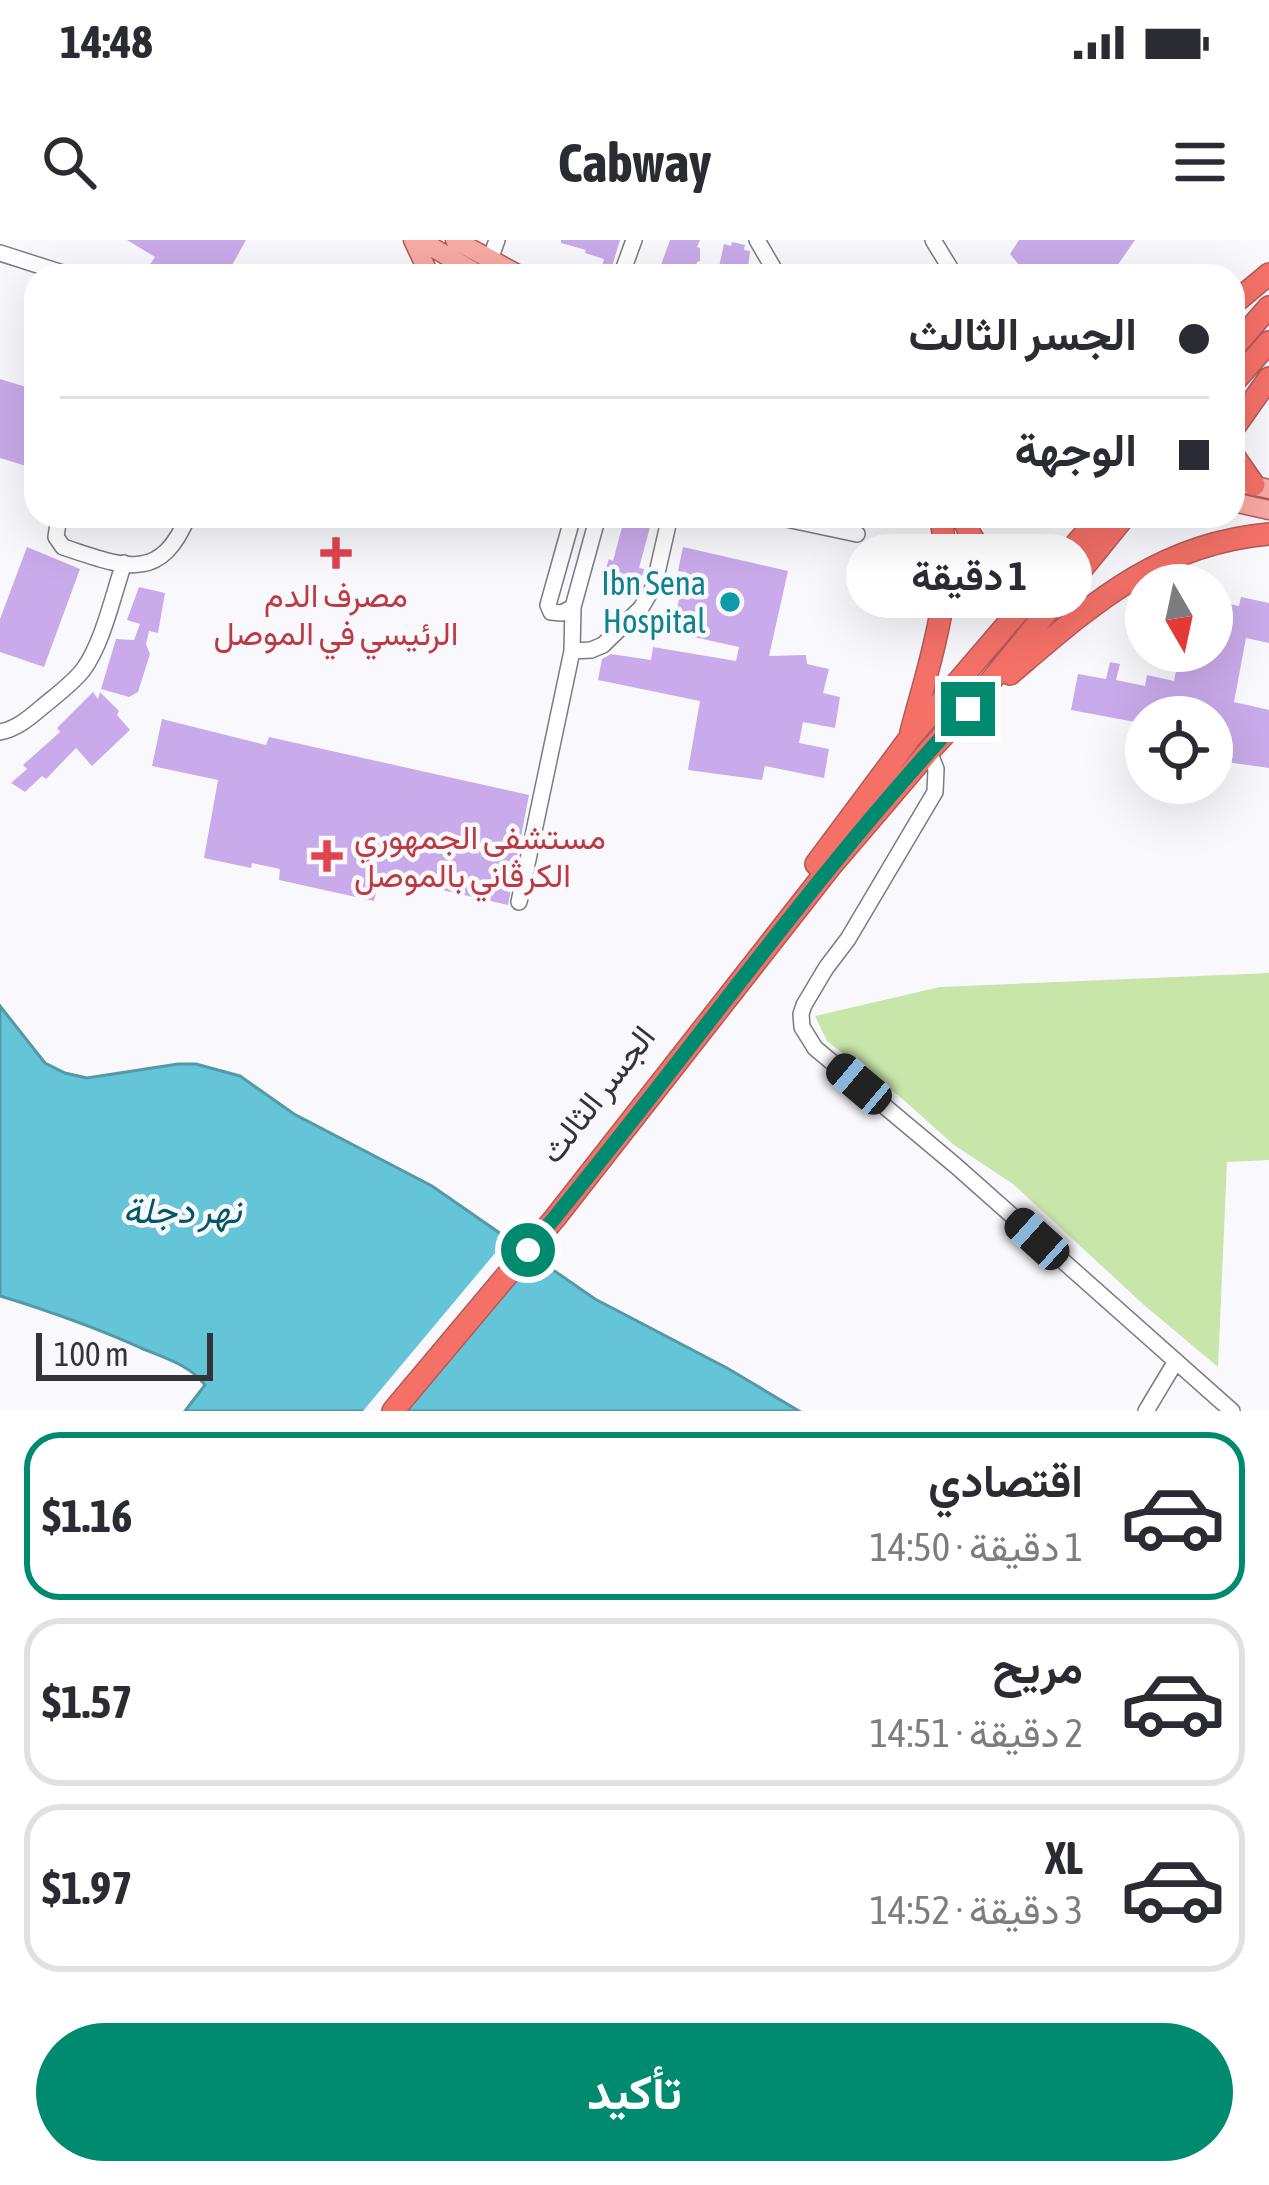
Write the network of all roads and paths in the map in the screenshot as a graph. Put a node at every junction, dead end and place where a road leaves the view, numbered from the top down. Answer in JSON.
{"nodes":[{"id":1,"x":417,"y":240,"type":"edge"},
{"id":2,"x":497,"y":240,"type":"edge"},
{"id":3,"x":451,"y":245,"type":"edge"},
{"id":4,"x":0,"y":253,"type":"edge"},
{"id":5,"x":34,"y":264,"type":"edge"},
{"id":6,"x":477,"y":264,"type":"edge"},
{"id":7,"x":1269,"y":274,"type":"edge"},
{"id":8,"x":1245,"y":294,"type":"edge"},
{"id":9,"x":1269,"y":307,"type":"edge"},
{"id":10,"x":1245,"y":334,"type":"edge"},
{"id":11,"x":1269,"y":342,"type":"edge"},
{"id":12,"x":1245,"y":369,"type":"edge"},
{"id":13,"x":1269,"y":378,"type":"edge"},
{"id":14,"x":1245,"y":412,"type":"edge"},
{"id":15,"x":57,"y":528,"type":"edge"},
{"id":16,"x":182,"y":528,"type":"edge"},
{"id":17,"x":570,"y":528,"type":"edge"},
{"id":18,"x":595,"y":528,"type":"edge"},
{"id":19,"x":667,"y":528,"type":"edge"},
{"id":20,"x":829,"y":528,"type":"edge"},
{"id":21,"x":943,"y":528,"type":"edge"},
{"id":22,"x":968,"y":528,"type":"edge"},
{"id":23,"x":1096,"y":528,"type":"edge"},
{"id":24,"x":1110,"y":528,"type":"edge"},
{"id":25,"x":857,"y":534,"type":"dead end"},
{"id":26,"x":1269,"y":534,"type":"edge"},
{"id":27,"x":1092,"y":542,"type":"junction"},
{"id":28,"x":1067,"y":555,"type":"junction"},
{"id":29,"x":124,"y":563,"type":"junction"},
{"id":30,"x":573,"y":607,"type":"junction"},
{"id":31,"x":572,"y":651,"type":"junction"},
{"id":32,"x":968,"y":709,"type":"junction"},
{"id":33,"x":0,"y":732,"type":"edge"},
{"id":34,"x":909,"y":739,"type":"junction"},
{"id":35,"x":929,"y":751,"type":"junction"},
{"id":36,"x":519,"y":902,"type":"dead end"},
{"id":37,"x":732,"y":985,"type":"junction"},
{"id":38,"x":1176,"y":1361,"type":"junction"},
{"id":39,"x":377,"y":1411,"type":"edge"},
{"id":40,"x":393,"y":1411,"type":"edge"},
{"id":41,"x":1146,"y":1411,"type":"edge"},
{"id":42,"x":1232,"y":1411,"type":"edge"}],
"edges":[{"from":1,"to":3,"type":"main road"},
{"from":2,"to":6,"type":"street"},
{"from":4,"to":5,"type":"street"},
{"from":7,"to":8,"type":"highway"},
{"from":9,"to":10,"type":"highway"},
{"from":11,"to":12,"type":"highway"},
{"from":13,"to":14,"type":"highway"},
{"from":15,"to":29,"type":"street"},
{"from":16,"to":29,"type":"street"},
{"from":17,"to":30,"type":"street"},
{"from":18,"to":30,"type":"street"},
{"from":19,"to":31,"type":"street"},
{"from":20,"to":25,"type":"street"},
{"from":21,"to":34,"type":"highway"},
{"from":22,"to":28,"type":"highway"},
{"from":23,"to":27,"type":"highway"},
{"from":24,"to":27,"type":"highway"},
{"from":26,"to":32,"type":"highway"},
{"from":27,"to":28,"type":"highway"},
{"from":27,"to":32,"type":"highway"},
{"from":28,"to":34,"type":"highway"},
{"from":29,"to":33,"type":"street"},
{"from":30,"to":31,"type":"street"},
{"from":31,"to":36,"type":"street"},
{"from":32,"to":35,"type":"highway"},
{"from":34,"to":37,"type":"highway"},
{"from":35,"to":37,"type":"highway"},
{"from":35,"to":38,"type":"street"},
{"from":37,"to":39,"type":"highway","name":"الجسر الثالث"},
{"from":37,"to":40,"type":"highway","name":"الجسر الثالث"},
{"from":38,"to":41,"type":"street"},
{"from":38,"to":42,"type":"street"}]}
